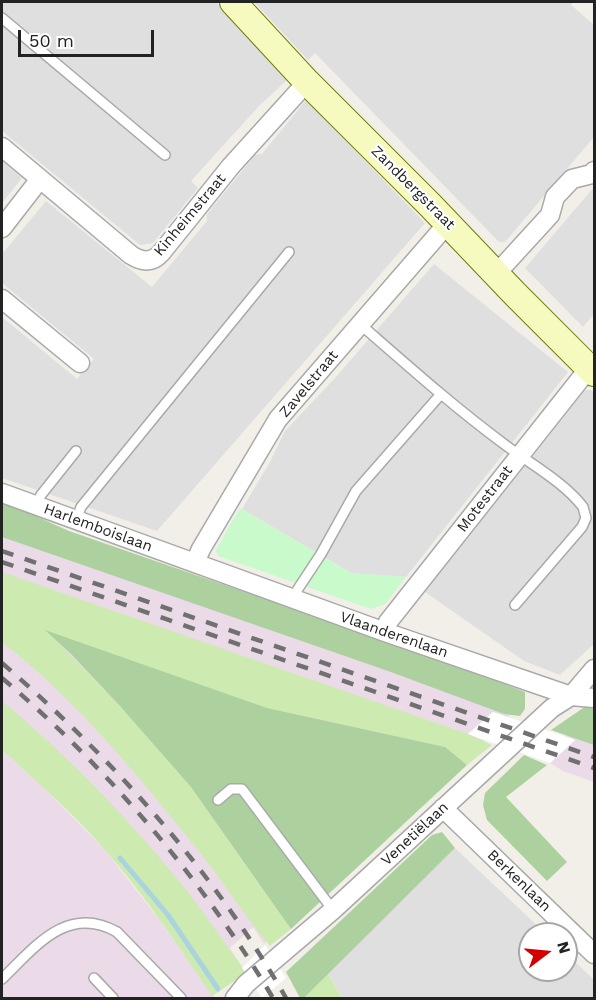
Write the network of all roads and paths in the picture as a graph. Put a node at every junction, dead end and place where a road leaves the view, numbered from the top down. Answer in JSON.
{"nodes":[{"id":1,"x":233,"y":2,"type":"edge"},
{"id":2,"x":2,"y":18,"type":"edge"},
{"id":3,"x":307,"y":82,"type":"junction"},
{"id":4,"x":2,"y":147,"type":"edge"},
{"id":5,"x":165,"y":155,"type":"dead end"},
{"id":6,"x":594,"y":171,"type":"edge"},
{"id":7,"x":40,"y":179,"type":"junction"},
{"id":8,"x":448,"y":223,"type":"junction"},
{"id":9,"x":2,"y":228,"type":"edge"},
{"id":10,"x":289,"y":252,"type":"dead end"},
{"id":11,"x":496,"y":274,"type":"junction"},
{"id":12,"x":2,"y":299,"type":"edge"},
{"id":13,"x":360,"y":324,"type":"junction"},
{"id":14,"x":80,"y":363,"type":"dead end"},
{"id":15,"x":592,"y":370,"type":"edge"},
{"id":16,"x":441,"y":394,"type":"junction"},
{"id":17,"x":76,"y":451,"type":"dead end"},
{"id":18,"x":519,"y":454,"type":"junction"},
{"id":19,"x":2,"y":493,"type":"edge"},
{"id":20,"x":36,"y":505,"type":"junction"},
{"id":21,"x":76,"y":521,"type":"junction"},
{"id":22,"x":195,"y":563,"type":"junction"},
{"id":23,"x":292,"y":598,"type":"junction"},
{"id":24,"x":515,"y":605,"type":"dead end"},
{"id":25,"x":385,"y":633,"type":"junction"},
{"id":26,"x":594,"y":669,"type":"edge"},
{"id":27,"x":571,"y":696,"type":"junction"},
{"id":28,"x":594,"y":698,"type":"edge"},
{"id":29,"x":218,"y":800,"type":"dead end"},
{"id":30,"x":443,"y":808,"type":"junction"},
{"id":31,"x":333,"y":910,"type":"junction"},
{"id":32,"x":594,"y":954,"type":"edge"},
{"id":33,"x":94,"y":978,"type":"dead end"},
{"id":34,"x":2,"y":979,"type":"edge"},
{"id":35,"x":112,"y":999,"type":"edge"},
{"id":36,"x":181,"y":999,"type":"edge"},
{"id":37,"x":235,"y":999,"type":"edge"}],
"edges":[{"from":1,"to":3,"type":"street","name":"Zandbergstraat"},
{"from":2,"to":5,"type":"lane"},
{"from":3,"to":7,"type":"street","name":"Kinheimstraat"},
{"from":3,"to":8,"type":"street","name":"Zandbergstraat"},
{"from":4,"to":7,"type":"street","name":"Kinheimstraat"},
{"from":6,"to":11,"type":"street"},
{"from":7,"to":9,"type":"street"},
{"from":8,"to":11,"type":"street","name":"Zandbergstraat"},
{"from":8,"to":13,"type":"street","name":"Zavelstraat"},
{"from":10,"to":21,"type":"lane"},
{"from":11,"to":15,"type":"street","name":"Zandbergstraat"},
{"from":12,"to":14,"type":"street"},
{"from":13,"to":16,"type":"lane"},
{"from":13,"to":22,"type":"street","name":"Zavelstraat"},
{"from":15,"to":18,"type":"street","name":"Motestraat"},
{"from":16,"to":18,"type":"lane"},
{"from":16,"to":23,"type":"lane"},
{"from":17,"to":20,"type":"lane"},
{"from":18,"to":24,"type":"lane"},
{"from":18,"to":25,"type":"street","name":"Motestraat"},
{"from":19,"to":20,"type":"street","name":"Harlemboislaan"},
{"from":20,"to":21,"type":"street","name":"Harlemboislaan"},
{"from":21,"to":22,"type":"street","name":"Harlemboislaan"},
{"from":22,"to":23,"type":"street","name":"Vlaanderenlaan"},
{"from":23,"to":25,"type":"street","name":"Vlaanderenlaan"},
{"from":25,"to":27,"type":"street","name":"Vlaanderenlaan"},
{"from":26,"to":27,"type":"street","name":"Venetiëlaan"},
{"from":27,"to":28,"type":"street","name":"Vlaanderenlaan"},
{"from":27,"to":30,"type":"street","name":"Venetiëlaan"},
{"from":29,"to":31,"type":"lane"},
{"from":30,"to":31,"type":"street","name":"Venetiëlaan"},
{"from":30,"to":32,"type":"street","name":"Berkenlaan"},
{"from":31,"to":37,"type":"street","name":"Venetiëlaan"},
{"from":33,"to":35,"type":"lane"},
{"from":34,"to":36,"type":"lane"}]}
